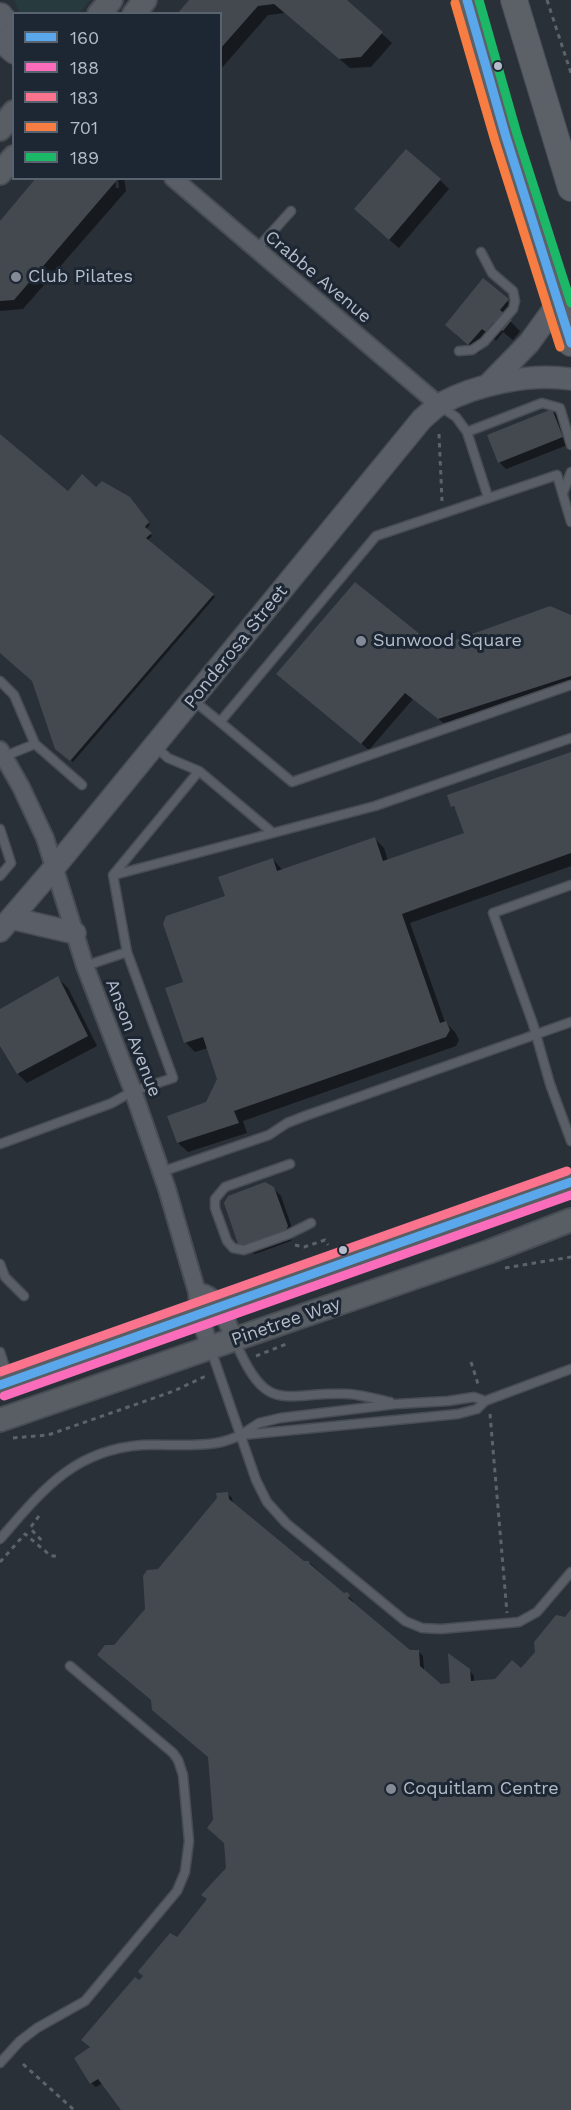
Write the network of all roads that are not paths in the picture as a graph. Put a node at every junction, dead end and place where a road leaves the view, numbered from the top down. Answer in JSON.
{"nodes":[{"id":1,"x":111,"y":0,"type":"edge"},
{"id":2,"x":145,"y":0,"type":"edge"},
{"id":3,"x":467,"y":0,"type":"edge"},
{"id":4,"x":514,"y":0,"type":"edge"},
{"id":5,"x":101,"y":12,"type":"edge"},
{"id":6,"x":136,"y":12,"type":"edge"},
{"id":7,"x":0,"y":41,"type":"edge"},
{"id":8,"x":12,"y":51,"type":"edge"},
{"id":9,"x":12,"y":114,"type":"edge"},
{"id":10,"x":0,"y":129,"type":"edge"},
{"id":11,"x":12,"y":159,"type":"edge"},
{"id":12,"x":0,"y":173,"type":"edge"},
{"id":13,"x":175,"y":180,"type":"edge"},
{"id":14,"x":571,"y":188,"type":"edge"},
{"id":15,"x":291,"y":211,"type":"dead end"},
{"id":16,"x":256,"y":250,"type":"junction"},
{"id":17,"x":481,"y":252,"type":"dead end"},
{"id":18,"x":558,"y":303,"type":"junction"},
{"id":19,"x":571,"y":343,"type":"edge"},
{"id":20,"x":459,"y":351,"type":"dead end"},
{"id":21,"x":571,"y":379,"type":"edge"},
{"id":22,"x":488,"y":385,"type":"junction"},
{"id":23,"x":439,"y":405,"type":"junction"},
{"id":24,"x":467,"y":432,"type":"junction"},
{"id":25,"x":571,"y":445,"type":"edge"},
{"id":26,"x":571,"y":472,"type":"edge"},
{"id":27,"x":563,"y":493,"type":"junction"},
{"id":28,"x":488,"y":497,"type":"junction"},
{"id":29,"x":571,"y":522,"type":"edge"},
{"id":30,"x":0,"y":681,"type":"edge"},
{"id":31,"x":571,"y":685,"type":"edge"},
{"id":32,"x":192,"y":699,"type":"junction"},
{"id":33,"x":220,"y":722,"type":"junction"},
{"id":34,"x":571,"y":738,"type":"edge"},
{"id":35,"x":34,"y":744,"type":"junction"},
{"id":36,"x":154,"y":746,"type":"junction"},
{"id":37,"x":3,"y":753,"type":"edge"},
{"id":38,"x":200,"y":771,"type":"junction"},
{"id":39,"x":82,"y":785,"type":"dead end"},
{"id":40,"x":0,"y":829,"type":"edge"},
{"id":41,"x":273,"y":833,"type":"junction"},
{"id":42,"x":54,"y":868,"type":"junction"},
{"id":43,"x":113,"y":875,"type":"junction"},
{"id":44,"x":0,"y":876,"type":"edge"},
{"id":45,"x":571,"y":885,"type":"edge"},
{"id":46,"x":3,"y":926,"type":"edge"},
{"id":47,"x":75,"y":933,"type":"junction"},
{"id":48,"x":128,"y":952,"type":"junction"},
{"id":49,"x":85,"y":966,"type":"junction"},
{"id":50,"x":571,"y":1022,"type":"edge"},
{"id":51,"x":535,"y":1035,"type":"junction"},
{"id":52,"x":133,"y":1091,"type":"junction"},
{"id":53,"x":571,"y":1141,"type":"edge"},
{"id":54,"x":0,"y":1144,"type":"edge"},
{"id":55,"x":290,"y":1164,"type":"dead end"},
{"id":56,"x":161,"y":1172,"type":"junction"},
{"id":57,"x":571,"y":1182,"type":"edge"},
{"id":58,"x":571,"y":1220,"type":"edge"},
{"id":59,"x":311,"y":1223,"type":"dead end"},
{"id":60,"x":0,"y":1263,"type":"edge"},
{"id":61,"x":2,"y":1278,"type":"edge"},
{"id":62,"x":24,"y":1296,"type":"dead end"},
{"id":63,"x":205,"y":1304,"type":"junction"},
{"id":64,"x":234,"y":1340,"type":"junction"},
{"id":65,"x":210,"y":1348,"type":"junction"},
{"id":66,"x":0,"y":1352,"type":"edge"},
{"id":67,"x":571,"y":1369,"type":"edge"},
{"id":68,"x":5,"y":1383,"type":"edge"},
{"id":69,"x":485,"y":1401,"type":"junction"},
{"id":70,"x":396,"y":1404,"type":"junction"},
{"id":71,"x":5,"y":1429,"type":"edge"},
{"id":72,"x":242,"y":1435,"type":"junction"},
{"id":73,"x":0,"y":1539,"type":"edge"},
{"id":74,"x":571,"y":1572,"type":"edge"},
{"id":75,"x":70,"y":1666,"type":"dead end"},
{"id":76,"x":0,"y":2063,"type":"edge"}],
"edges":[{"from":1,"to":5,"type":"main road"},
{"from":2,"to":6,"type":"main road"},
{"from":3,"to":18,"type":"main road"},
{"from":4,"to":14,"type":"main road"},
{"from":7,"to":8,"type":"street"},
{"from":9,"to":10,"type":"main road"},
{"from":11,"to":12,"type":"main road"},
{"from":13,"to":16,"type":"street","name":"Crabbe Avenue"},
{"from":15,"to":16,"type":"lane"},
{"from":16,"to":23,"type":"street","name":"Crabbe Avenue"},
{"from":17,"to":20,"type":"lane"},
{"from":18,"to":19,"type":"main road"},
{"from":18,"to":22,"type":"street","name":"Ponderosa Street"},
{"from":21,"to":22,"type":"street","name":"Ponderosa Street"},
{"from":22,"to":23,"type":"street","name":"Ponderosa Street"},
{"from":23,"to":24,"type":"lane"},
{"from":23,"to":32,"type":"street","name":"Ponderosa Street"},
{"from":24,"to":25,"type":"lane"},
{"from":24,"to":28,"type":"lane"},
{"from":26,"to":27,"type":"lane"},
{"from":27,"to":28,"type":"lane"},
{"from":27,"to":29,"type":"lane"},
{"from":28,"to":33,"type":"lane"},
{"from":30,"to":35,"type":"lane"},
{"from":31,"to":33,"type":"lane"},
{"from":32,"to":33,"type":"lane"},
{"from":32,"to":36,"type":"street","name":"Ponderosa Street"},
{"from":34,"to":41,"type":"lane"},
{"from":35,"to":37,"type":"lane"},
{"from":35,"to":39,"type":"lane"},
{"from":36,"to":38,"type":"lane"},
{"from":36,"to":42,"type":"street","name":"Ponderosa Street"},
{"from":37,"to":42,"type":"street","name":"Anson Avenue"},
{"from":38,"to":41,"type":"lane"},
{"from":38,"to":43,"type":"lane"},
{"from":40,"to":44,"type":"lane"},
{"from":41,"to":43,"type":"lane"},
{"from":42,"to":46,"type":"street","name":"Ponderosa Street"},
{"from":42,"to":47,"type":"street","name":"Anson Avenue"},
{"from":43,"to":48,"type":"lane"},
{"from":45,"to":51,"type":"lane"},
{"from":46,"to":47,"type":"street"},
{"from":47,"to":49,"type":"street","name":"Anson Avenue"},
{"from":48,"to":49,"type":"lane"},
{"from":48,"to":52,"type":"lane"},
{"from":49,"to":52,"type":"street","name":"Anson Avenue"},
{"from":50,"to":51,"type":"lane"},
{"from":51,"to":53,"type":"lane"},
{"from":51,"to":56,"type":"lane"},
{"from":52,"to":54,"type":"lane"},
{"from":52,"to":56,"type":"street","name":"Anson Avenue"},
{"from":55,"to":59,"type":"lane"},
{"from":56,"to":63,"type":"street","name":"Anson Avenue"},
{"from":57,"to":63,"type":"main road","name":"Pinetree Way"},
{"from":58,"to":64,"type":"main road","name":"Pinetree Way"},
{"from":60,"to":61,"type":"lane"},
{"from":61,"to":62,"type":"lane"},
{"from":63,"to":64,"type":"street"},
{"from":63,"to":65,"type":"street","name":"Anson Avenue"},
{"from":63,"to":68,"type":"main road","name":"Pinetree Way"},
{"from":64,"to":65,"type":"main road","name":"Pinetree Way"},
{"from":64,"to":70,"type":"lane"},
{"from":65,"to":71,"type":"main road","name":"Pinetree Way"},
{"from":65,"to":72,"type":"lane"},
{"from":66,"to":68,"type":"lane"},
{"from":67,"to":69,"type":"lane"},
{"from":69,"to":70,"type":"lane"},
{"from":69,"to":72,"type":"lane"},
{"from":70,"to":72,"type":"lane"},
{"from":72,"to":73,"type":"lane"},
{"from":72,"to":74,"type":"lane"},
{"from":75,"to":76,"type":"lane"}]}
